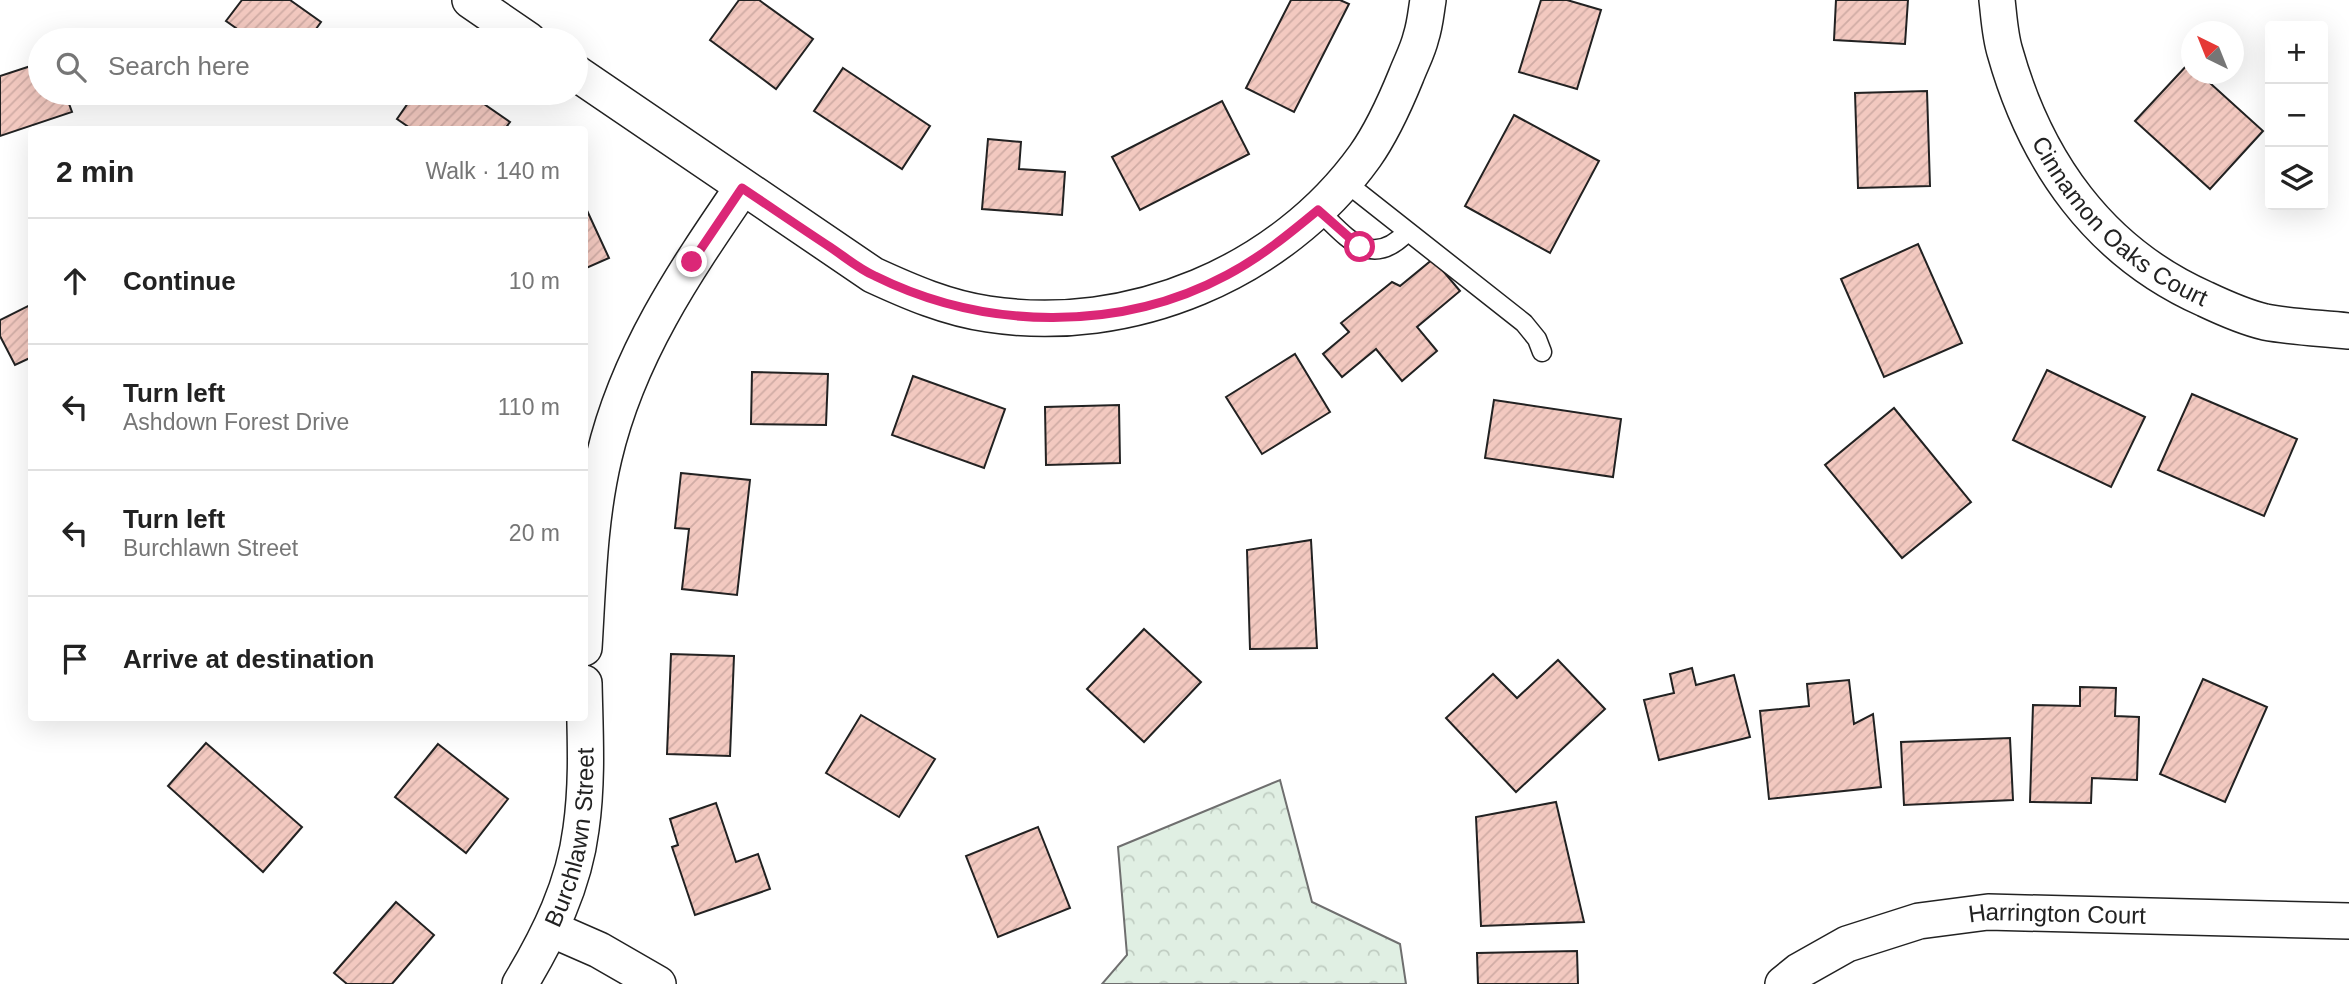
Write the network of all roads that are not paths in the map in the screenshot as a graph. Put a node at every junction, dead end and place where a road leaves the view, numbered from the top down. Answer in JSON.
{"nodes":[{"id":1,"x":470,"y":0,"type":"edge"},
{"id":2,"x":1428,"y":0,"type":"edge"},
{"id":3,"x":1997,"y":0,"type":"edge"},
{"id":4,"x":511,"y":28,"type":"edge"},
{"id":5,"x":588,"y":81,"type":"edge"},
{"id":6,"x":1344,"y":181,"type":"junction"},
{"id":7,"x":742,"y":188,"type":"junction"},
{"id":8,"x":1318,"y":210,"type":"junction"},
{"id":9,"x":1407,"y":232,"type":"junction"},
{"id":10,"x":2349,"y":331,"type":"edge"},
{"id":11,"x":1542,"y":352,"type":"dead end"},
{"id":12,"x":588,"y":581,"type":"edge"},
{"id":13,"x":585,"y":721,"type":"edge"},
{"id":14,"x":2349,"y":921,"type":"edge"},
{"id":15,"x":551,"y":929,"type":"junction"},
{"id":16,"x":520,"y":984,"type":"edge"},
{"id":17,"x":658,"y":984,"type":"edge"},
{"id":18,"x":1783,"y":984,"type":"edge"}],
"edges":[{"from":1,"to":4,"type":"street"},
{"from":2,"to":6,"type":"street"},
{"from":3,"to":10,"type":"street","name":"Cinnamon Oaks Court"},
{"from":5,"to":7,"type":"street"},
{"from":6,"to":8,"type":"street"},
{"from":6,"to":9,"type":"lane"},
{"from":7,"to":8,"type":"street"},
{"from":7,"to":12,"type":"street"},
{"from":8,"to":9,"type":"lane"},
{"from":9,"to":11,"type":"lane"},
{"from":13,"to":15,"type":"street","name":"Burchlawn Street"},
{"from":14,"to":18,"type":"street","name":"Harrington Court"},
{"from":15,"to":16,"type":"street","name":"Burchlawn Street"},
{"from":15,"to":17,"type":"street"}]}
